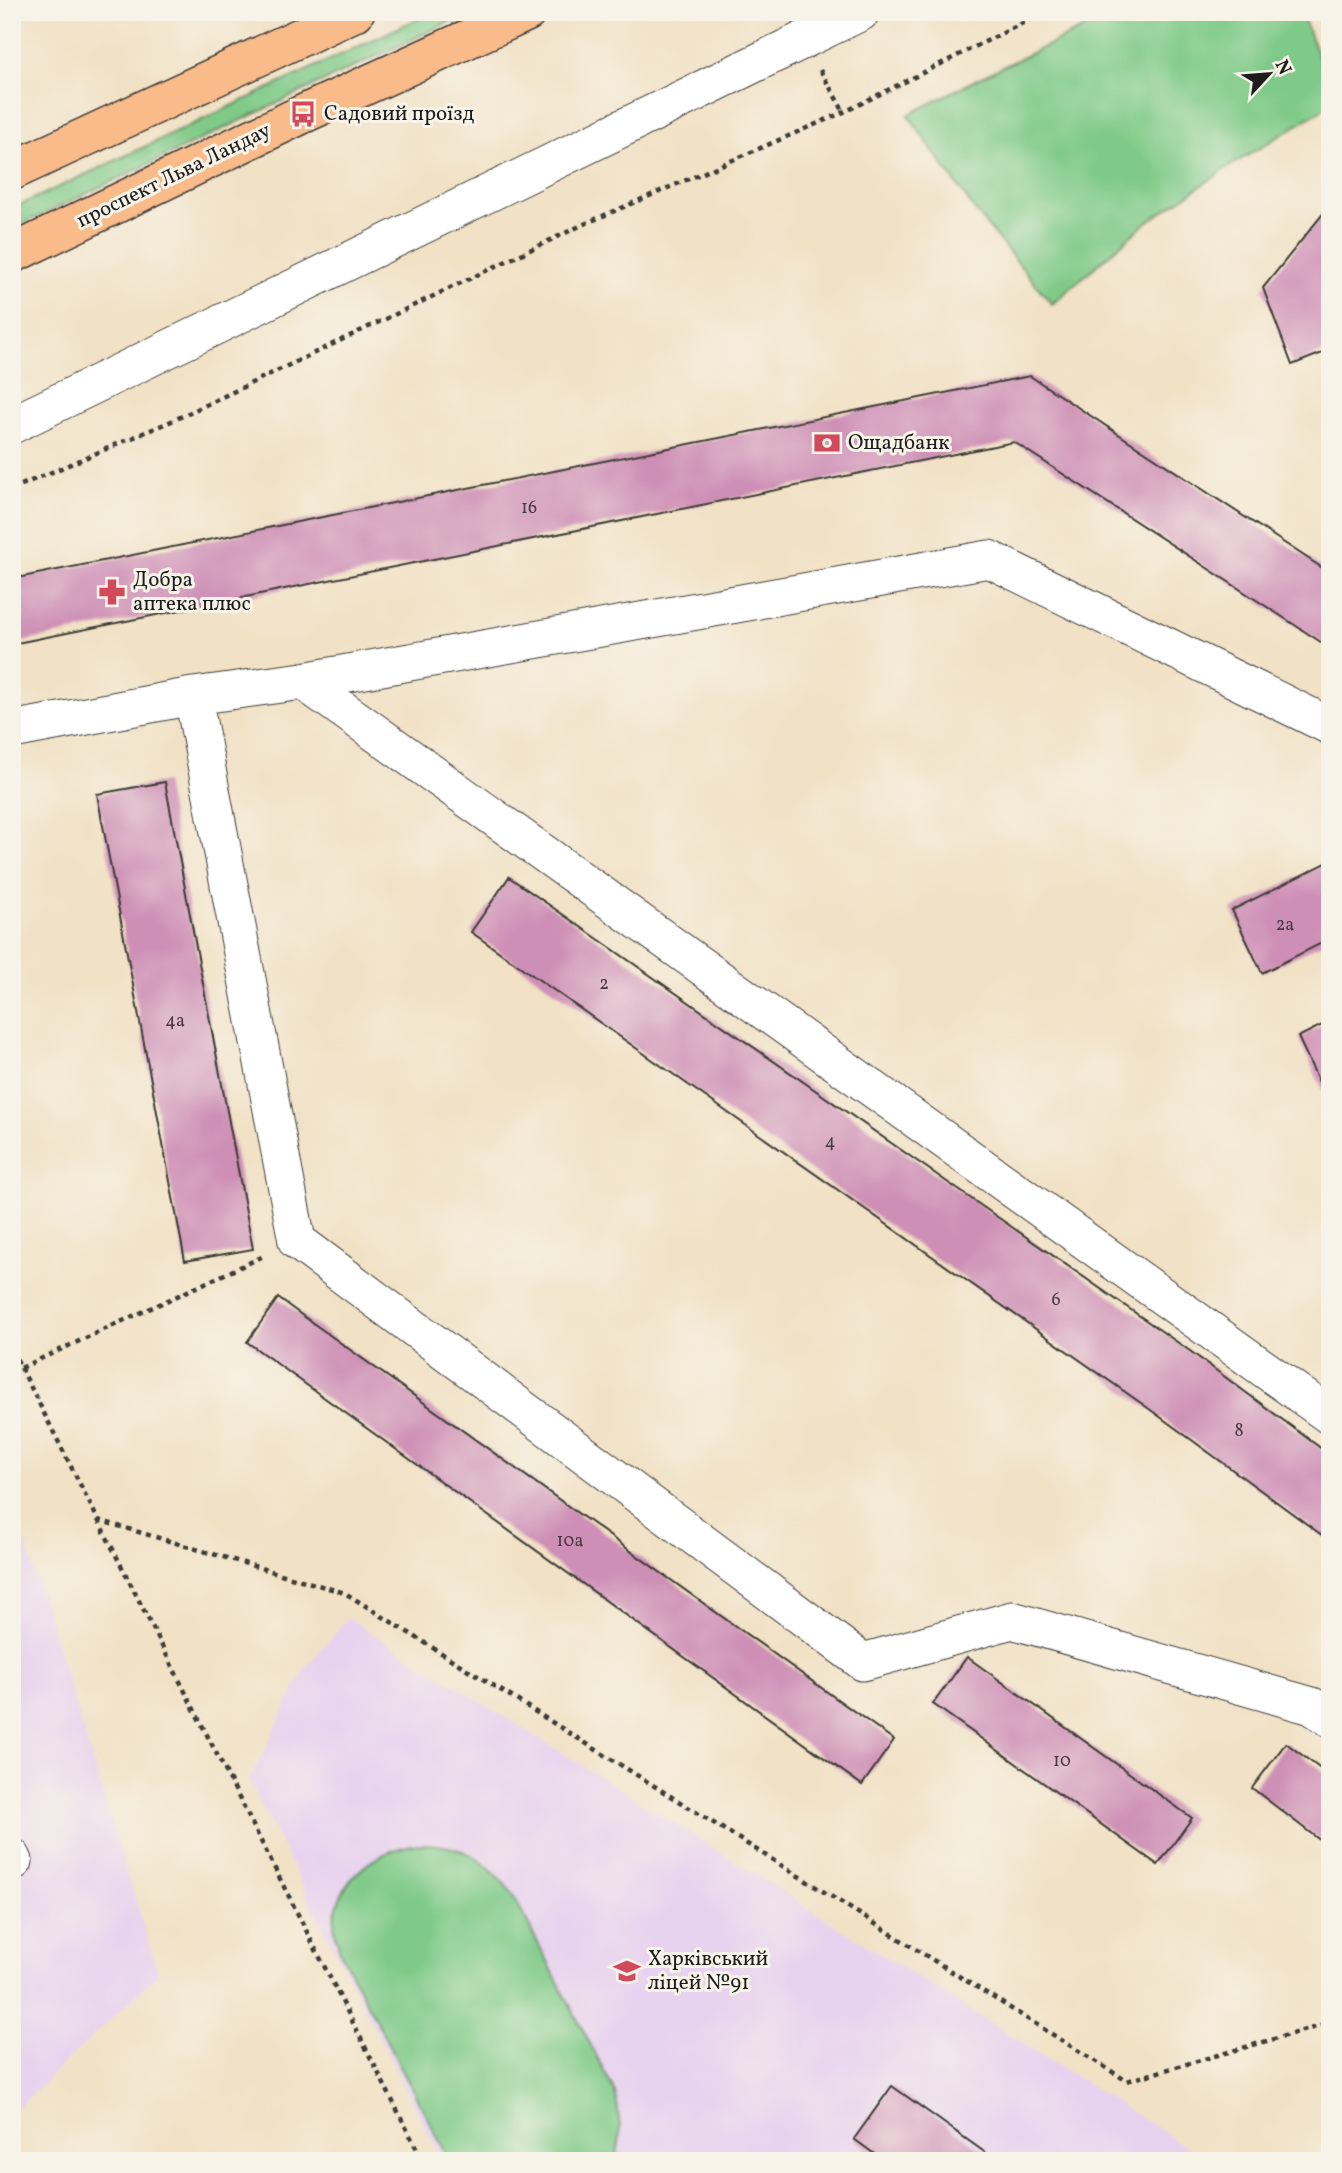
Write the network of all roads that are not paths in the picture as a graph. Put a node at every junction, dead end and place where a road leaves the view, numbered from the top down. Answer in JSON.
{"nodes":[{"id":1,"x":355,"y":12,"type":"edge"},
{"id":2,"x":527,"y":12,"type":"edge"},
{"id":3,"x":862,"y":12,"type":"edge"},
{"id":4,"x":12,"y":171,"type":"edge"},
{"id":5,"x":12,"y":254,"type":"edge"},
{"id":6,"x":12,"y":425,"type":"edge"},
{"id":7,"x":303,"y":681,"type":"junction"},
{"id":8,"x":193,"y":696,"type":"junction"},
{"id":9,"x":1330,"y":726,"type":"edge"},
{"id":10,"x":12,"y":730,"type":"edge"},
{"id":11,"x":1330,"y":1416,"type":"edge"},
{"id":12,"x":1330,"y":1718,"type":"edge"}],
"edges":[{"from":1,"to":4,"type":"main road"},
{"from":2,"to":5,"type":"main road","name":"проспект Льва Ландау"},
{"from":3,"to":6,"type":"lane"},
{"from":7,"to":8,"type":"lane"},
{"from":7,"to":9,"type":"lane"},
{"from":7,"to":11,"type":"lane"},
{"from":8,"to":10,"type":"lane"},
{"from":8,"to":12,"type":"lane"}]}
